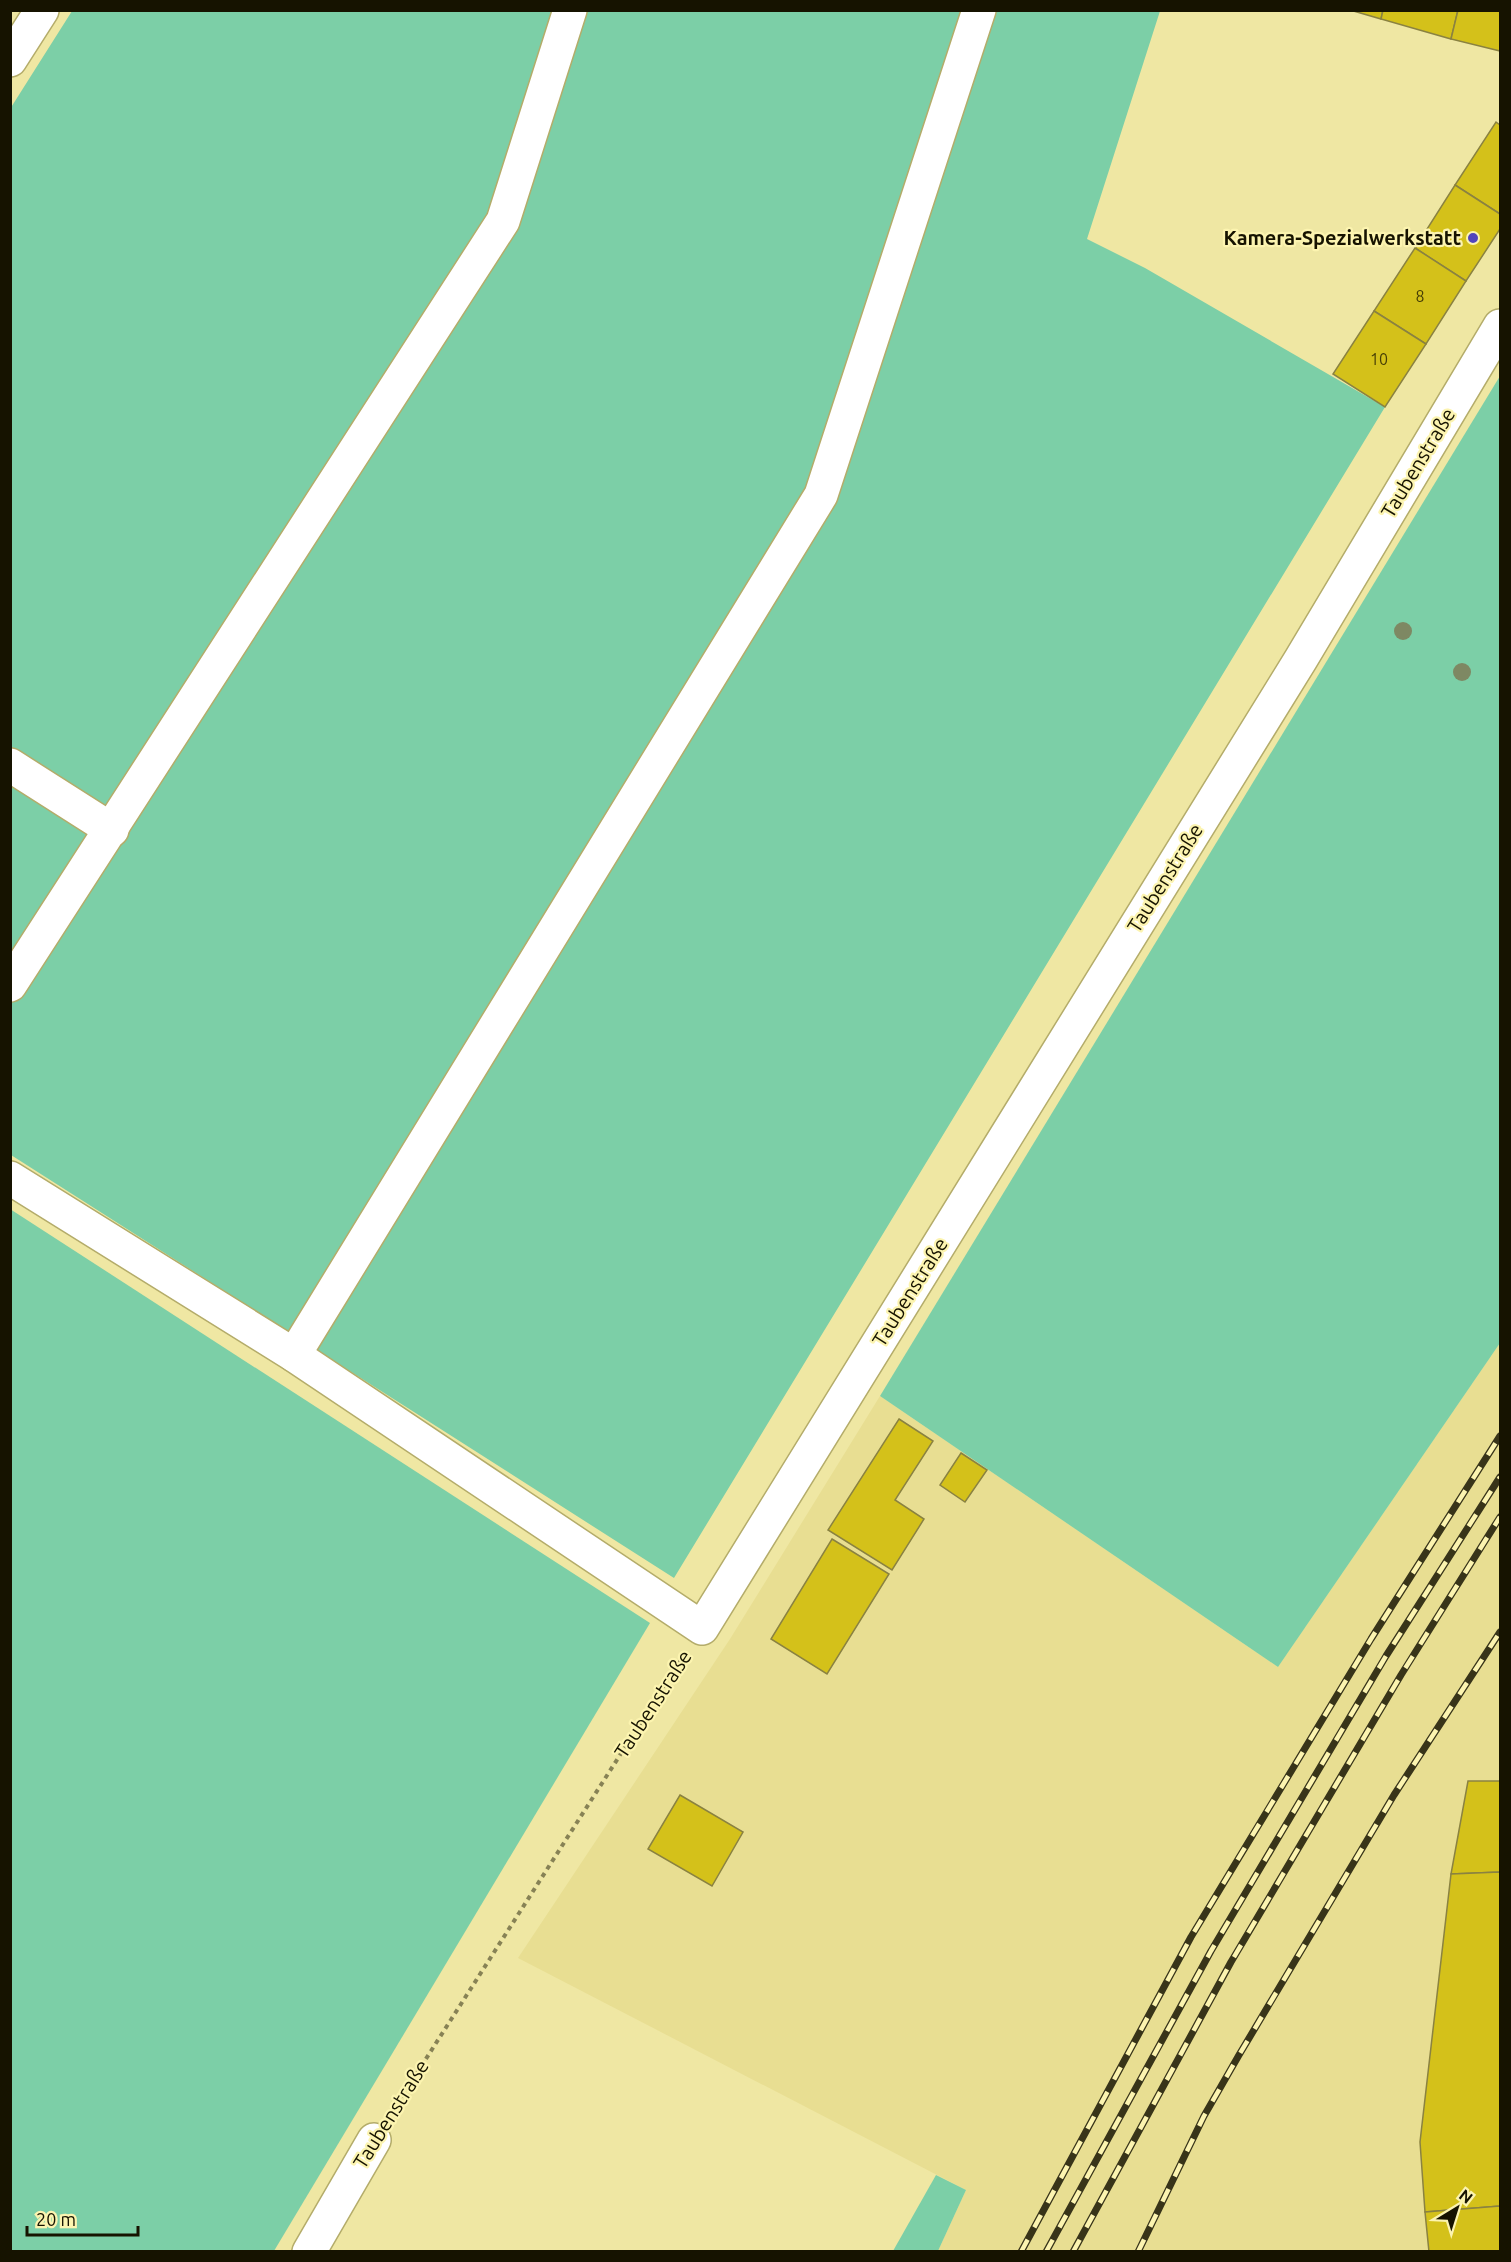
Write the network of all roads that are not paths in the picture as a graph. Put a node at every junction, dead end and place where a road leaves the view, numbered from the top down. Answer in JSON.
{"nodes":[{"id":1,"x":570,"y":10,"type":"edge"},
{"id":2,"x":979,"y":10,"type":"edge"},
{"id":3,"x":28,"y":16,"type":"edge"},
{"id":4,"x":10,"y":60,"type":"edge"},
{"id":5,"x":1500,"y":326,"type":"edge"},
{"id":6,"x":10,"y":765,"type":"edge"},
{"id":7,"x":112,"y":830,"type":"junction"},
{"id":8,"x":10,"y":985,"type":"edge"},
{"id":9,"x":10,"y":1178,"type":"edge"},
{"id":10,"x":294,"y":1355,"type":"junction"},
{"id":11,"x":374,"y":2140,"type":"road end"},
{"id":12,"x":309,"y":2252,"type":"edge"}],
"edges":[{"from":1,"to":7,"type":"street"},
{"from":2,"to":10,"type":"street"},
{"from":3,"to":4,"type":"street"},
{"from":5,"to":10,"type":"street","name":"Taubenstraße"},
{"from":6,"to":7,"type":"street"},
{"from":7,"to":8,"type":"street"},
{"from":9,"to":10,"type":"street"},
{"from":11,"to":12,"type":"street","name":"Taubenstraße"}]}
